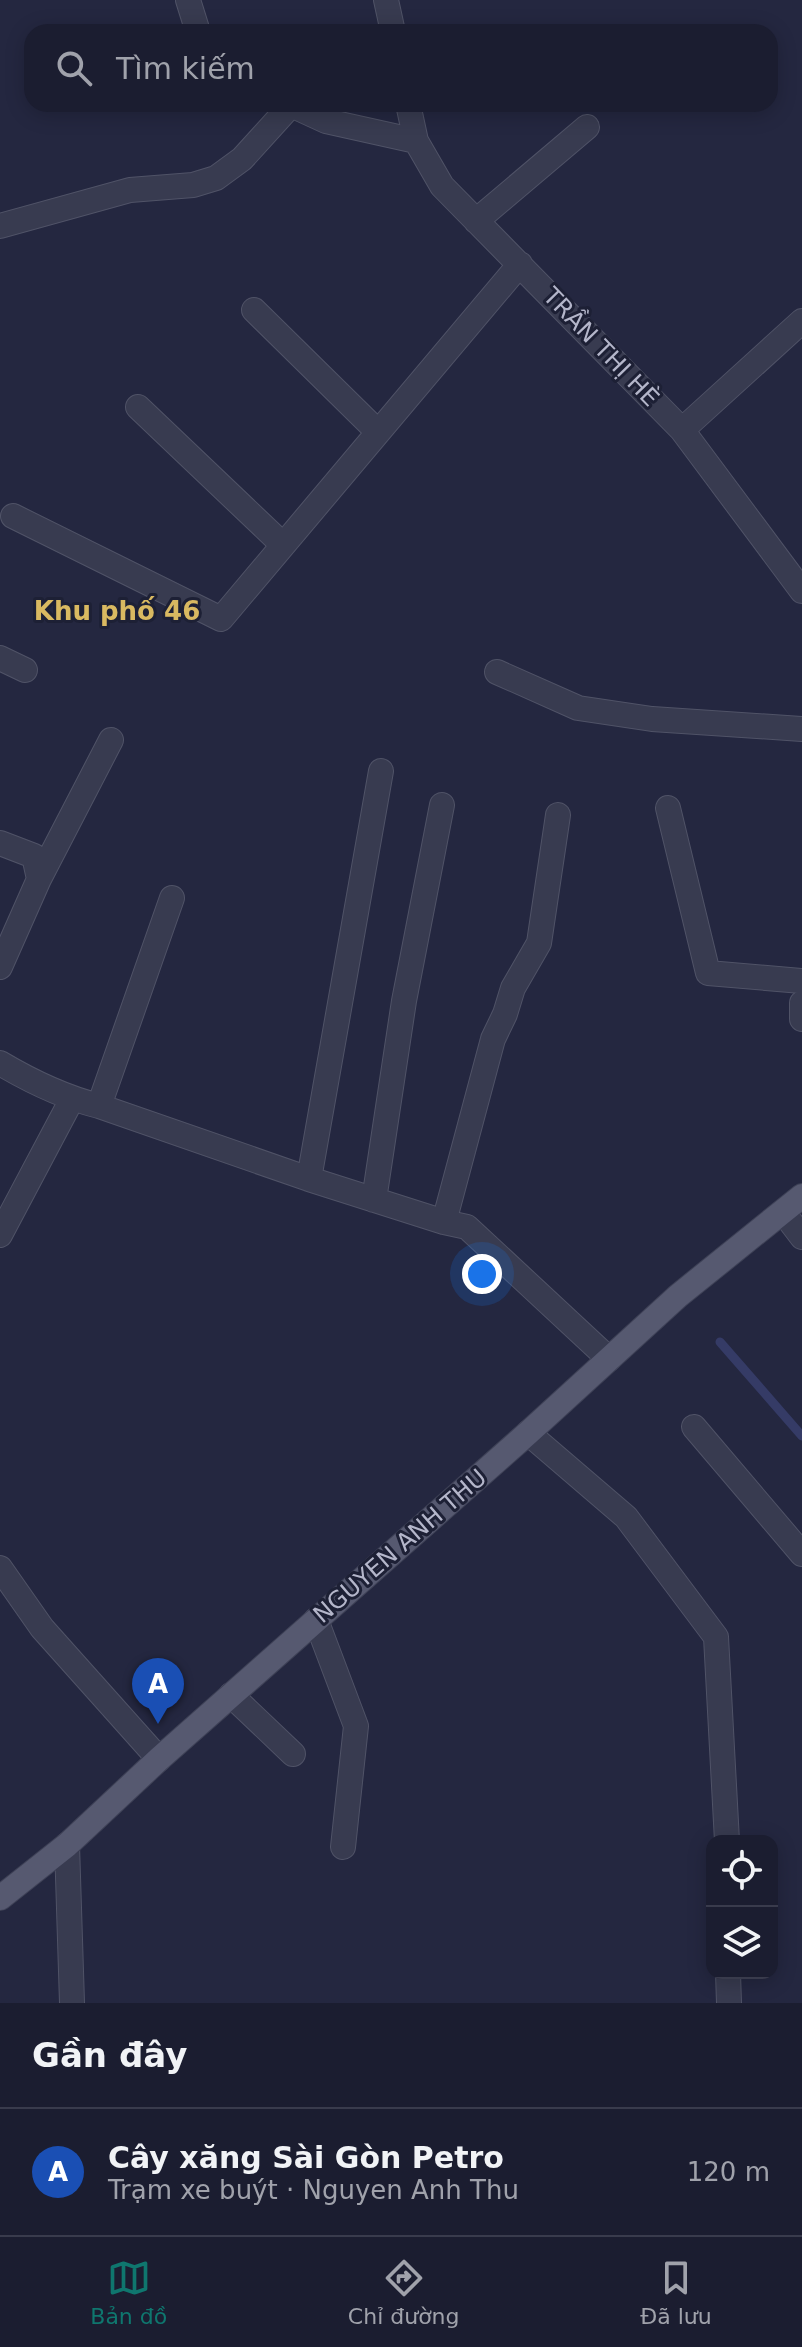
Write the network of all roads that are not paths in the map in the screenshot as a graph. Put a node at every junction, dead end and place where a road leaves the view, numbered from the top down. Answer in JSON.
{"nodes":[{"id":1,"x":188,"y":0,"type":"edge"},
{"id":2,"x":386,"y":0,"type":"edge"},
{"id":3,"x":196,"y":24,"type":"edge"},
{"id":4,"x":391,"y":24,"type":"edge"},
{"id":5,"x":283,"y":112,"type":"edge"},
{"id":6,"x":307,"y":112,"type":"edge"},
{"id":7,"x":410,"y":112,"type":"edge"},
{"id":8,"x":587,"y":127,"type":"dead end"},
{"id":9,"x":416,"y":141,"type":"junction"},
{"id":10,"x":476,"y":221,"type":"junction"},
{"id":11,"x":0,"y":226,"type":"edge"},
{"id":12,"x":520,"y":264,"type":"junction"},
{"id":13,"x":254,"y":310,"type":"dead end"},
{"id":14,"x":802,"y":321,"type":"edge"},
{"id":15,"x":138,"y":407,"type":"dead end"},
{"id":16,"x":682,"y":430,"type":"junction"},
{"id":17,"x":378,"y":432,"type":"junction"},
{"id":18,"x":13,"y":516,"type":"dead end"},
{"id":19,"x":283,"y":545,"type":"junction"},
{"id":20,"x":802,"y":591,"type":"edge"},
{"id":21,"x":0,"y":658,"type":"edge"},
{"id":22,"x":25,"y":670,"type":"dead end"},
{"id":23,"x":497,"y":672,"type":"dead end"},
{"id":24,"x":802,"y":729,"type":"edge"},
{"id":25,"x":111,"y":740,"type":"dead end"},
{"id":26,"x":381,"y":771,"type":"dead end"},
{"id":27,"x":442,"y":805,"type":"dead end"},
{"id":28,"x":668,"y":808,"type":"dead end"},
{"id":29,"x":558,"y":815,"type":"dead end"},
{"id":30,"x":0,"y":843,"type":"edge"},
{"id":31,"x":39,"y":879,"type":"junction"},
{"id":32,"x":172,"y":898,"type":"dead end"},
{"id":33,"x":0,"y":967,"type":"edge"},
{"id":34,"x":802,"y":981,"type":"edge"},
{"id":35,"x":802,"y":1003,"type":"edge"},
{"id":36,"x":802,"y":1019,"type":"edge"},
{"id":37,"x":0,"y":1063,"type":"edge"},
{"id":38,"x":72,"y":1099,"type":"junction"},
{"id":39,"x":99,"y":1106,"type":"junction"},
{"id":40,"x":309,"y":1179,"type":"junction"},
{"id":41,"x":374,"y":1200,"type":"junction"},
{"id":42,"x":792,"y":1204,"type":"edge"},
{"id":43,"x":444,"y":1222,"type":"junction"},
{"id":44,"x":0,"y":1235,"type":"edge"},
{"id":45,"x":802,"y":1237,"type":"edge"},
{"id":46,"x":609,"y":1359,"type":"junction"},
{"id":47,"x":694,"y":1427,"type":"dead end"},
{"id":48,"x":528,"y":1433,"type":"junction"},
{"id":49,"x":802,"y":1554,"type":"edge"},
{"id":50,"x":1,"y":1573,"type":"edge"},
{"id":51,"x":316,"y":1620,"type":"junction"},
{"id":52,"x":231,"y":1695,"type":"junction"},
{"id":53,"x":293,"y":1754,"type":"dead end"},
{"id":54,"x":159,"y":1759,"type":"junction"},
{"id":55,"x":727,"y":1835,"type":"edge"},
{"id":56,"x":67,"y":1845,"type":"junction"},
{"id":57,"x":343,"y":1847,"type":"dead end"},
{"id":58,"x":0,"y":1898,"type":"edge"},
{"id":59,"x":728,"y":1979,"type":"edge"},
{"id":60,"x":72,"y":2003,"type":"edge"},
{"id":61,"x":729,"y":2003,"type":"edge"}],
"edges":[{"from":1,"to":3,"type":"street"},
{"from":2,"to":4,"type":"street"},
{"from":5,"to":11,"type":"street"},
{"from":6,"to":9,"type":"street"},
{"from":7,"to":9,"type":"street","name":"TRẦN THỊ HÈ"},
{"from":8,"to":10,"type":"street"},
{"from":9,"to":10,"type":"street","name":"TRẦN THỊ HÈ"},
{"from":10,"to":12,"type":"street","name":"TRẦN THỊ HÈ"},
{"from":12,"to":16,"type":"street","name":"TRẦN THỊ HÈ"},
{"from":12,"to":17,"type":"street"},
{"from":13,"to":17,"type":"street"},
{"from":14,"to":16,"type":"street"},
{"from":15,"to":19,"type":"street"},
{"from":16,"to":20,"type":"street","name":"TRẦN THỊ HÈ"},
{"from":17,"to":19,"type":"street"},
{"from":18,"to":19,"type":"street"},
{"from":21,"to":22,"type":"street"},
{"from":23,"to":24,"type":"street"},
{"from":25,"to":31,"type":"street"},
{"from":26,"to":40,"type":"street"},
{"from":27,"to":41,"type":"street"},
{"from":28,"to":34,"type":"street"},
{"from":29,"to":43,"type":"street"},
{"from":30,"to":31,"type":"street"},
{"from":31,"to":33,"type":"street"},
{"from":32,"to":39,"type":"street"},
{"from":35,"to":36,"type":"street"},
{"from":37,"to":38,"type":"street"},
{"from":38,"to":39,"type":"street"},
{"from":38,"to":44,"type":"street"},
{"from":39,"to":40,"type":"street"},
{"from":40,"to":41,"type":"street"},
{"from":41,"to":43,"type":"street"},
{"from":42,"to":45,"type":"street"},
{"from":42,"to":46,"type":"main road","name":"NGUYEN ANH THU"},
{"from":43,"to":46,"type":"street"},
{"from":46,"to":48,"type":"main road","name":"NGUYEN ANH THU"},
{"from":47,"to":49,"type":"street"},
{"from":48,"to":51,"type":"main road","name":"NGUYEN ANH THU"},
{"from":48,"to":55,"type":"street"},
{"from":50,"to":54,"type":"street"},
{"from":51,"to":52,"type":"main road","name":"NGUYEN ANH THU"},
{"from":51,"to":57,"type":"street"},
{"from":52,"to":53,"type":"street"},
{"from":52,"to":54,"type":"main road","name":"NGUYEN ANH THU"},
{"from":54,"to":56,"type":"main road","name":"NGUYEN ANH THU"},
{"from":56,"to":58,"type":"main road","name":"NGUYEN ANH THU"},
{"from":56,"to":60,"type":"street"},
{"from":59,"to":61,"type":"street"}]}
